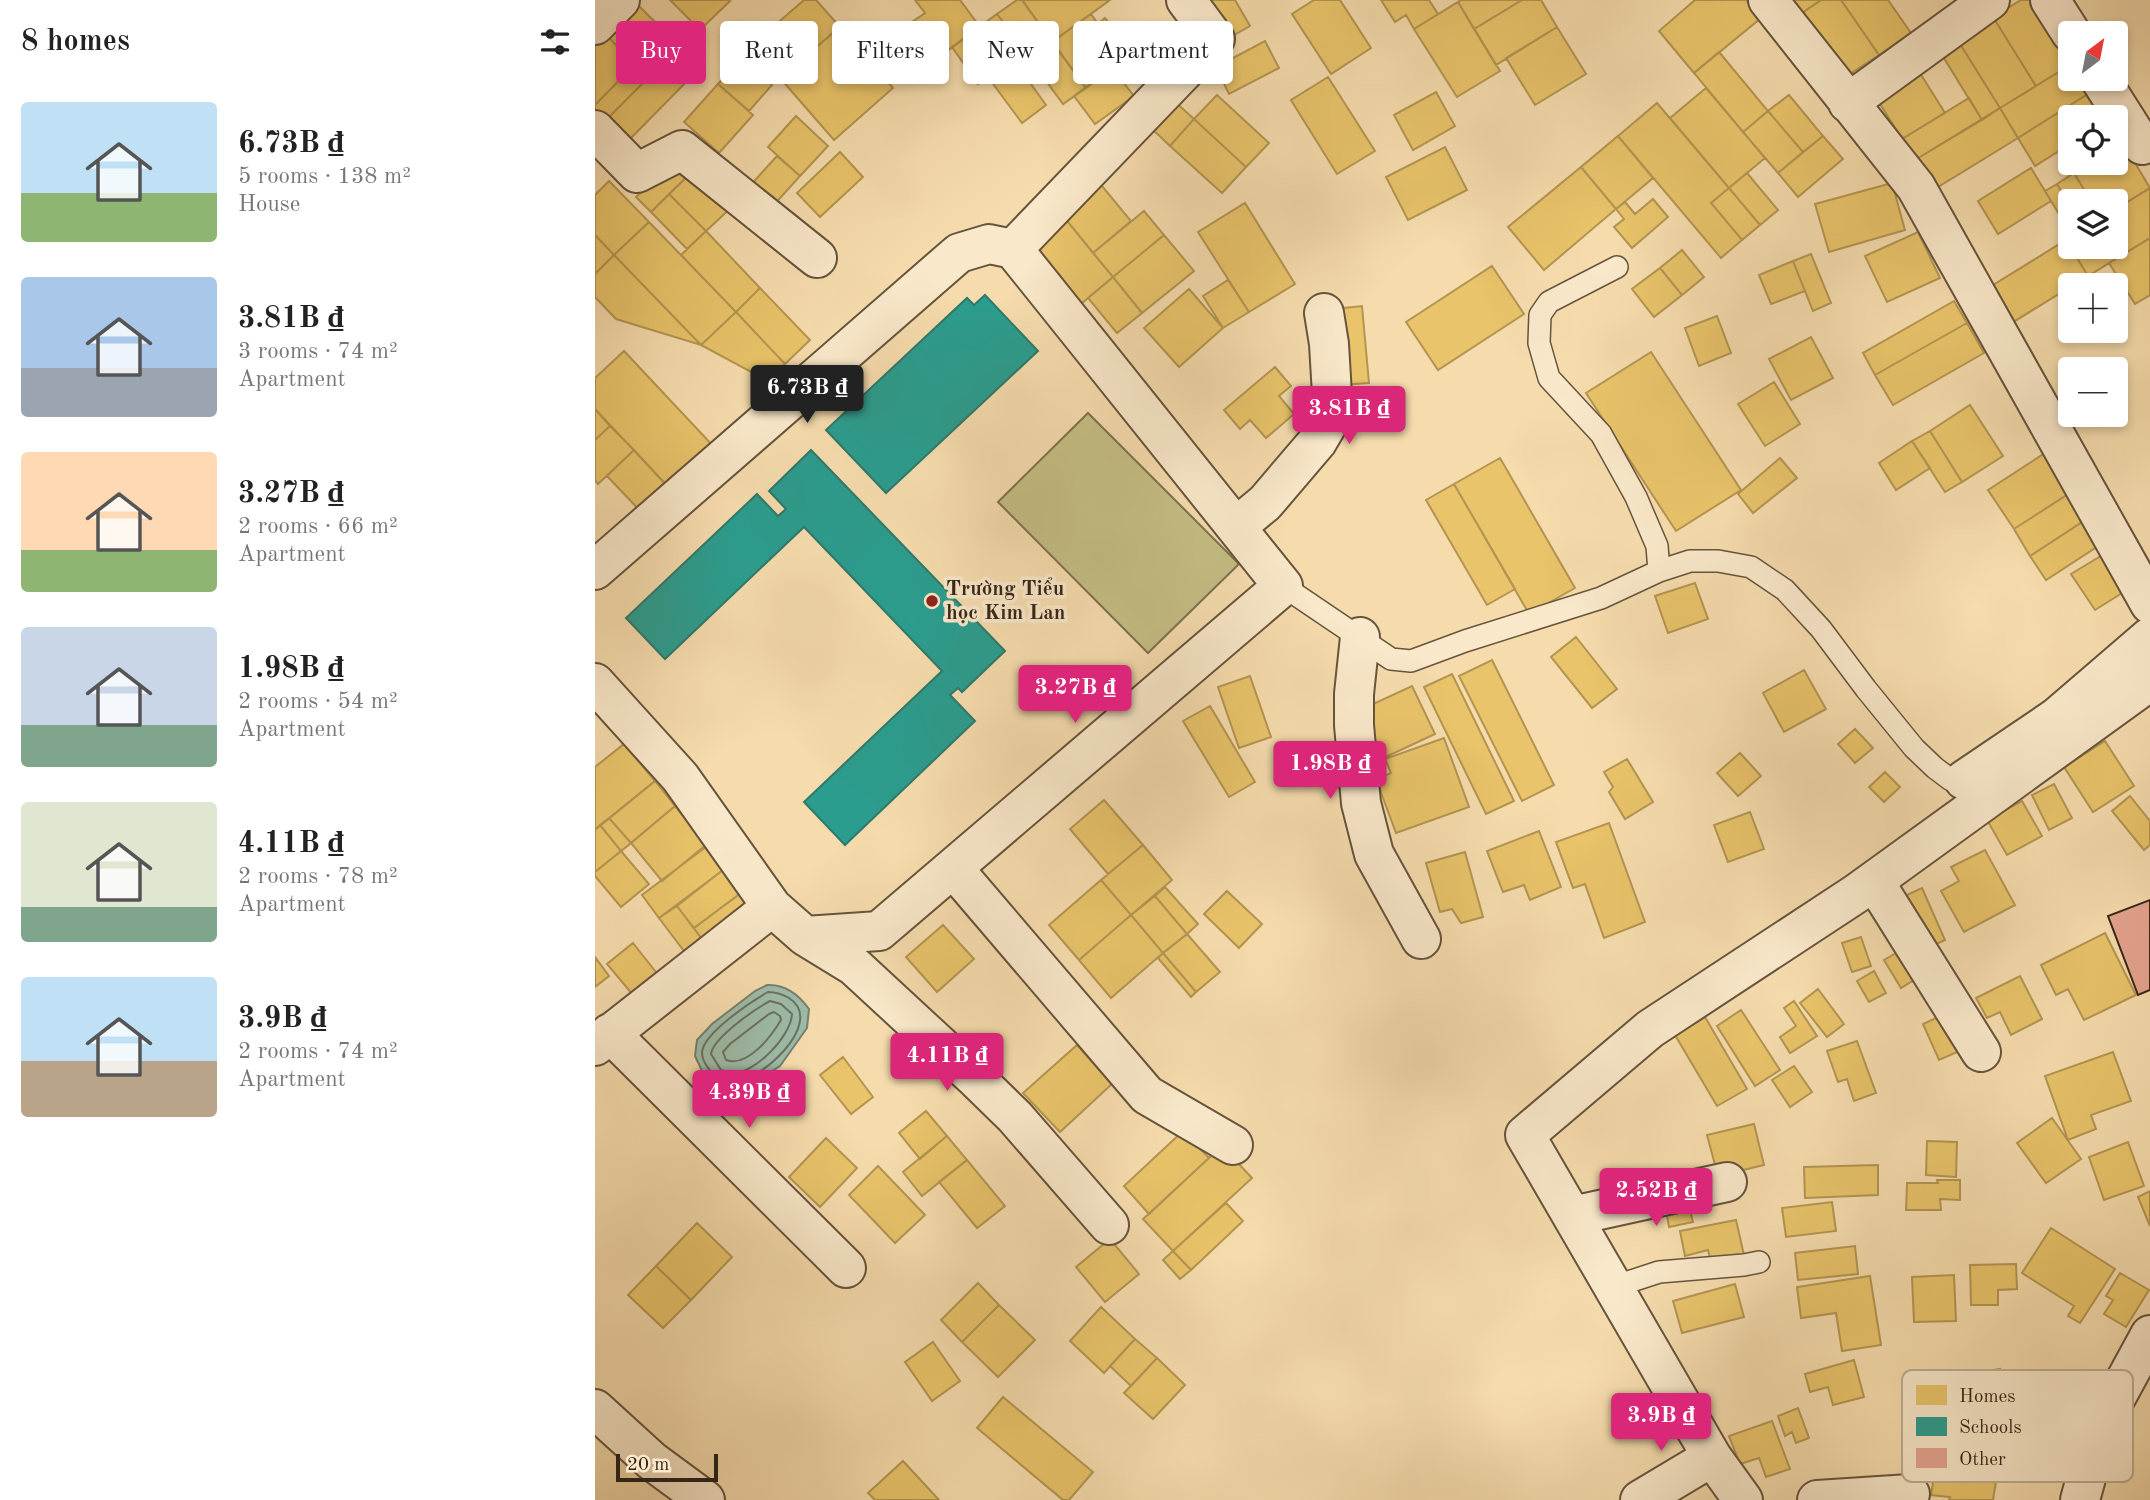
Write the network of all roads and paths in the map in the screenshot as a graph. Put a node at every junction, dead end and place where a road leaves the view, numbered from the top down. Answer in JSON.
{"nodes":[{"id":1,"x":620,"y":0,"type":"edge"},
{"id":2,"x":1186,"y":0,"type":"edge"},
{"id":3,"x":1767,"y":0,"type":"edge"},
{"id":4,"x":1990,"y":0,"type":"edge"},
{"id":5,"x":2050,"y":0,"type":"edge"},
{"id":6,"x":2063,"y":21,"type":"edge"},
{"id":7,"x":595,"y":25,"type":"edge"},
{"id":8,"x":2108,"y":91,"type":"edge"},
{"id":9,"x":1848,"y":103,"type":"junction"},
{"id":10,"x":595,"y":130,"type":"edge"},
{"id":11,"x":2142,"y":145,"type":"dead end"},
{"id":12,"x":1013,"y":249,"type":"junction"},
{"id":13,"x":817,"y":258,"type":"dead end"},
{"id":14,"x":1617,"y":267,"type":"dead end"},
{"id":15,"x":1324,"y":313,"type":"dead end"},
{"id":16,"x":1236,"y":527,"type":"junction"},
{"id":17,"x":595,"y":569,"type":"edge"},
{"id":18,"x":1659,"y":571,"type":"junction"},
{"id":19,"x":1283,"y":586,"type":"junction"},
{"id":20,"x":2150,"y":604,"type":"edge"},
{"id":21,"x":1360,"y":637,"type":"junction"},
{"id":22,"x":2150,"y":637,"type":"edge"},
{"id":23,"x":2150,"y":681,"type":"edge"},
{"id":24,"x":595,"y":683,"type":"edge"},
{"id":25,"x":1966,"y":796,"type":"junction"},
{"id":26,"x":953,"y":868,"type":"junction"},
{"id":27,"x":1874,"y":881,"type":"junction"},
{"id":28,"x":772,"y":907,"type":"junction"},
{"id":29,"x":805,"y":936,"type":"junction"},
{"id":30,"x":1422,"y":939,"type":"dead end"},
{"id":31,"x":603,"y":1039,"type":"edge"},
{"id":32,"x":1981,"y":1052,"type":"dead end"},
{"id":33,"x":1233,"y":1145,"type":"dead end"},
{"id":34,"x":1727,"y":1182,"type":"dead end"},
{"id":35,"x":1572,"y":1216,"type":"junction"},
{"id":36,"x":1109,"y":1225,"type":"dead end"},
{"id":37,"x":1759,"y":1262,"type":"dead end"},
{"id":38,"x":846,"y":1268,"type":"dead end"},
{"id":39,"x":1613,"y":1287,"type":"junction"},
{"id":40,"x":2150,"y":1335,"type":"edge"},
{"id":41,"x":2131,"y":1370,"type":"edge"},
{"id":42,"x":595,"y":1409,"type":"edge"},
{"id":43,"x":1712,"y":1457,"type":"junction"},
{"id":44,"x":2085,"y":1482,"type":"edge"},
{"id":45,"x":1910,"y":1494,"type":"dead end"},
{"id":46,"x":705,"y":1500,"type":"edge"},
{"id":47,"x":1640,"y":1500,"type":"edge"},
{"id":48,"x":1743,"y":1500,"type":"edge"},
{"id":49,"x":1818,"y":1500,"type":"edge"},
{"id":50,"x":2080,"y":1500,"type":"edge"}],
"edges":[{"from":1,"to":7,"type":"street"},
{"from":2,"to":12,"type":"street"},
{"from":3,"to":9,"type":"street"},
{"from":4,"to":9,"type":"street"},
{"from":5,"to":6,"type":"street"},
{"from":8,"to":11,"type":"street"},
{"from":9,"to":20,"type":"street"},
{"from":10,"to":13,"type":"street"},
{"from":12,"to":16,"type":"street"},
{"from":12,"to":17,"type":"street"},
{"from":14,"to":18,"type":"lane"},
{"from":15,"to":16,"type":"street"},
{"from":16,"to":19,"type":"street"},
{"from":18,"to":21,"type":"lane"},
{"from":18,"to":25,"type":"lane"},
{"from":19,"to":21,"type":"lane"},
{"from":19,"to":26,"type":"street"},
{"from":21,"to":30,"type":"street"},
{"from":22,"to":25,"type":"street"},
{"from":23,"to":25,"type":"street"},
{"from":24,"to":28,"type":"street"},
{"from":25,"to":27,"type":"street"},
{"from":26,"to":29,"type":"street"},
{"from":26,"to":33,"type":"street"},
{"from":27,"to":32,"type":"street"},
{"from":27,"to":35,"type":"street"},
{"from":28,"to":29,"type":"street"},
{"from":28,"to":31,"type":"street"},
{"from":29,"to":36,"type":"street"},
{"from":31,"to":38,"type":"street"},
{"from":34,"to":35,"type":"street"},
{"from":35,"to":39,"type":"street"},
{"from":37,"to":39,"type":"lane"},
{"from":39,"to":43,"type":"street"},
{"from":40,"to":41,"type":"street"},
{"from":42,"to":46,"type":"street"},
{"from":43,"to":47,"type":"street"},
{"from":43,"to":48,"type":"street"},
{"from":44,"to":50,"type":"street"},
{"from":45,"to":49,"type":"street"}]}
